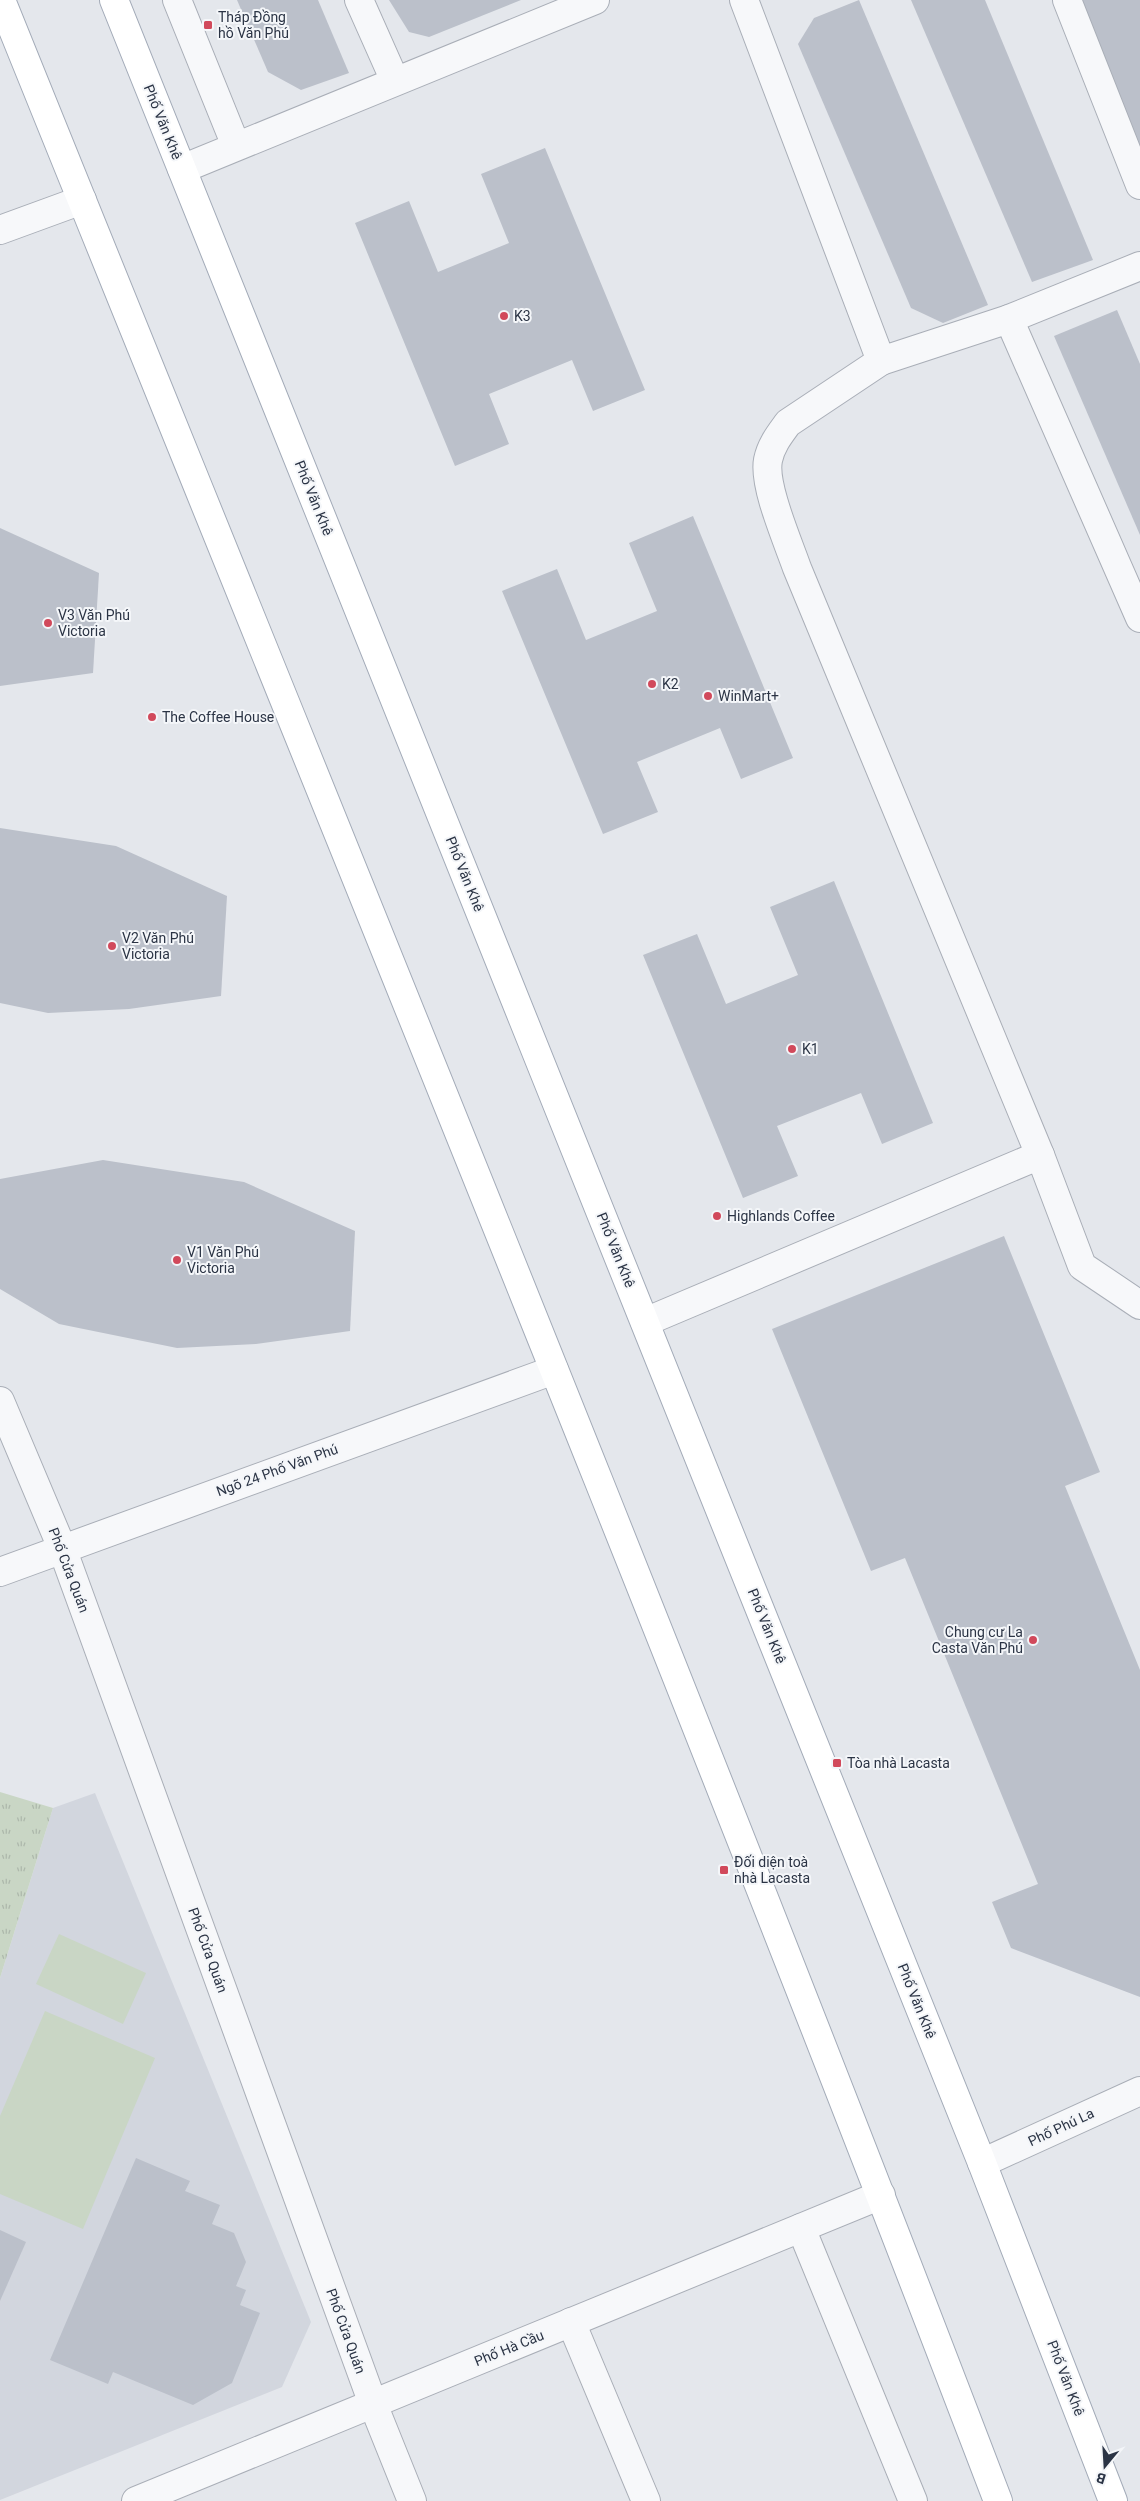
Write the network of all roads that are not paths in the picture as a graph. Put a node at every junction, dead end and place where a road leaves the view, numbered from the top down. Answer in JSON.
{"nodes":[{"id":1,"x":1,"y":0,"type":"edge"},
{"id":2,"x":114,"y":0,"type":"edge"},
{"id":3,"x":177,"y":0,"type":"edge"},
{"id":4,"x":359,"y":0,"type":"edge"},
{"id":5,"x":595,"y":0,"type":"edge"},
{"id":6,"x":744,"y":0,"type":"edge"},
{"id":7,"x":1067,"y":0,"type":"edge"},
{"id":8,"x":395,"y":81,"type":"junction"},
{"id":9,"x":236,"y":146,"type":"junction"},
{"id":10,"x":182,"y":169,"type":"junction"},
{"id":11,"x":1140,"y":185,"type":"edge"},
{"id":12,"x":82,"y":200,"type":"junction"},
{"id":13,"x":0,"y":230,"type":"edge"},
{"id":14,"x":1140,"y":266,"type":"edge"},
{"id":15,"x":1009,"y":318,"type":"junction"},
{"id":16,"x":882,"y":361,"type":"junction"},
{"id":17,"x":1140,"y":618,"type":"edge"},
{"id":18,"x":1040,"y":1155,"type":"junction"},
{"id":19,"x":1140,"y":1305,"type":"edge"},
{"id":20,"x":645,"y":1322,"type":"junction"},
{"id":21,"x":554,"y":1370,"type":"junction"},
{"id":22,"x":0,"y":1401,"type":"edge"},
{"id":23,"x":62,"y":1548,"type":"junction"},
{"id":24,"x":0,"y":1572,"type":"edge"},
{"id":25,"x":1140,"y":2090,"type":"edge"},
{"id":26,"x":982,"y":2163,"type":"junction"},
{"id":27,"x":881,"y":2195,"type":"junction"},
{"id":28,"x":800,"y":2228,"type":"junction"},
{"id":29,"x":571,"y":2322,"type":"junction"},
{"id":30,"x":373,"y":2404,"type":"junction"},
{"id":31,"x":136,"y":2501,"type":"edge"},
{"id":32,"x":412,"y":2501,"type":"edge"},
{"id":33,"x":646,"y":2501,"type":"edge"},
{"id":34,"x":913,"y":2501,"type":"edge"},
{"id":35,"x":998,"y":2501,"type":"edge"},
{"id":36,"x":1113,"y":2501,"type":"edge"}],
"edges":[{"from":1,"to":12,"type":"main road"},
{"from":2,"to":10,"type":"main road","name":"Phố Văn Khê"},
{"from":3,"to":9,"type":"street"},
{"from":4,"to":8,"type":"street"},
{"from":5,"to":8,"type":"street"},
{"from":6,"to":16,"type":"street"},
{"from":7,"to":11,"type":"street"},
{"from":8,"to":9,"type":"street"},
{"from":9,"to":10,"type":"street"},
{"from":10,"to":20,"type":"main road","name":"Phố Văn Khê"},
{"from":12,"to":13,"type":"street"},
{"from":12,"to":21,"type":"main road"},
{"from":14,"to":15,"type":"street"},
{"from":15,"to":16,"type":"street"},
{"from":15,"to":17,"type":"street"},
{"from":16,"to":18,"type":"street"},
{"from":18,"to":19,"type":"street"},
{"from":18,"to":20,"type":"street"},
{"from":20,"to":26,"type":"main road","name":"Phố Văn Khê"},
{"from":21,"to":23,"type":"street","name":"Ngõ 24 Phố Văn Phú"},
{"from":21,"to":27,"type":"main road"},
{"from":22,"to":23,"type":"street","name":"Phố Cửa Quán"},
{"from":23,"to":24,"type":"street","name":"Ngõ 24 Phố Văn Phú"},
{"from":23,"to":30,"type":"street","name":"Phố Cửa Quán"},
{"from":25,"to":26,"type":"street","name":"Phố Phú La"},
{"from":26,"to":36,"type":"main road","name":"Phố Văn Khê"},
{"from":27,"to":28,"type":"street","name":"Phố Hà Cầu"},
{"from":27,"to":35,"type":"main road"},
{"from":28,"to":29,"type":"street","name":"Phố Hà Cầu"},
{"from":28,"to":34,"type":"street"},
{"from":29,"to":30,"type":"street","name":"Phố Hà Cầu"},
{"from":29,"to":33,"type":"street"},
{"from":30,"to":31,"type":"street","name":"Phố Hà Cầu"},
{"from":30,"to":32,"type":"street","name":"Phố Cửa Quán"}]}
